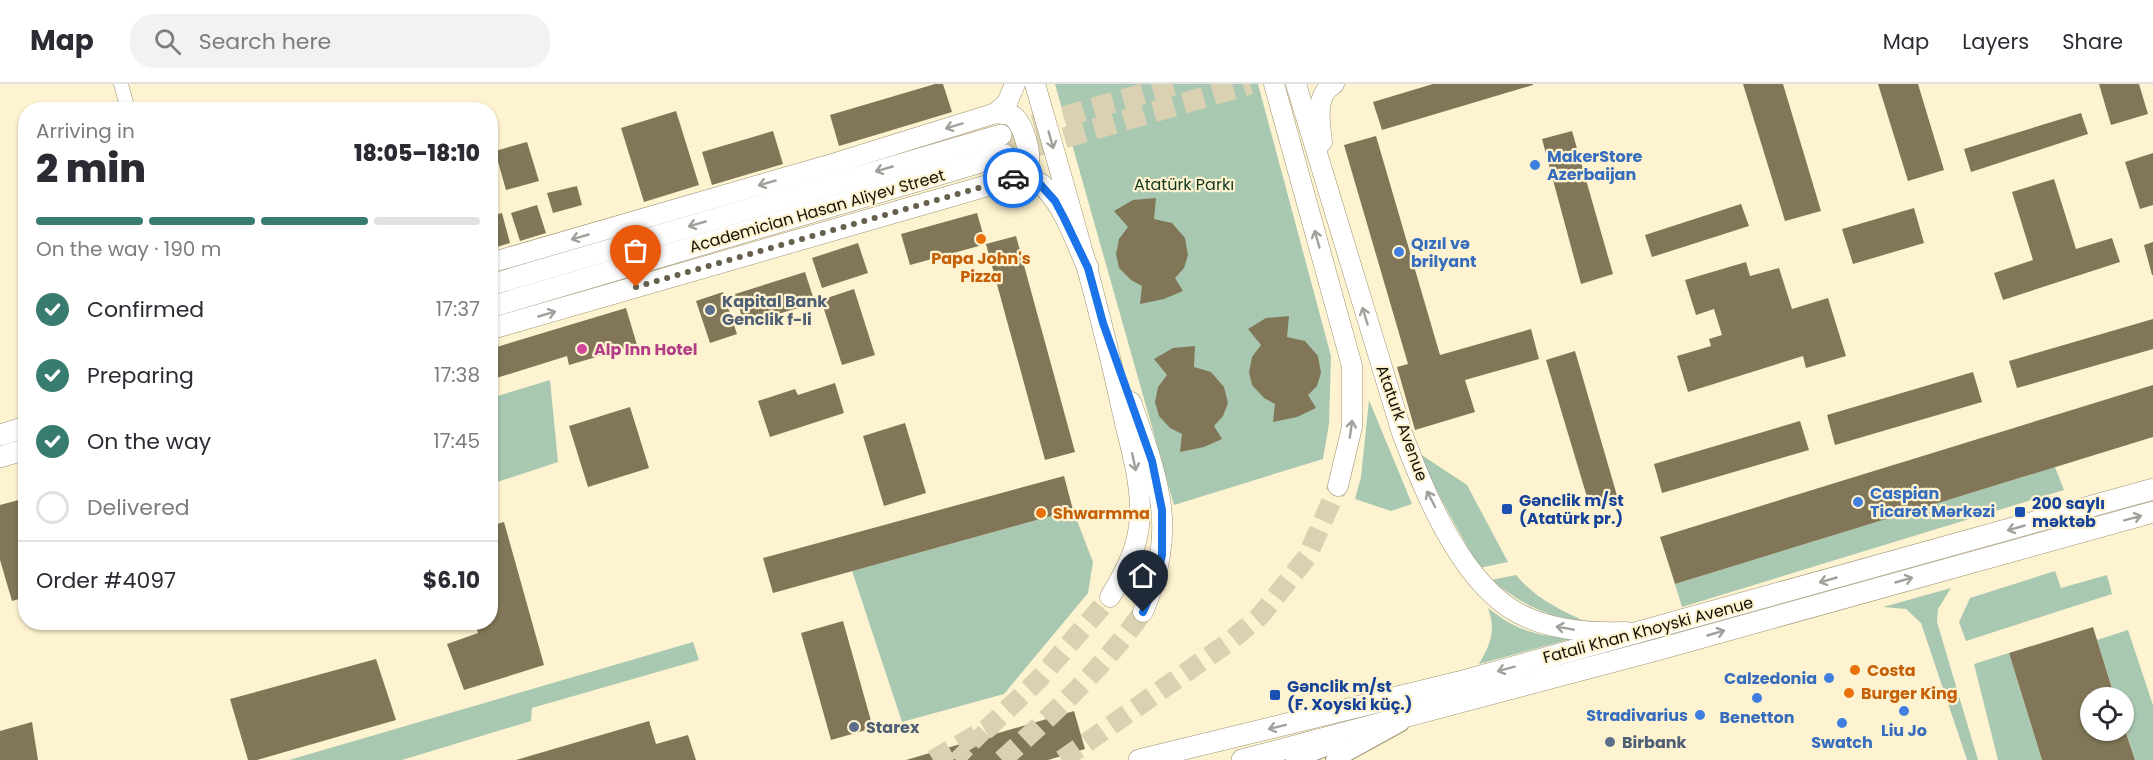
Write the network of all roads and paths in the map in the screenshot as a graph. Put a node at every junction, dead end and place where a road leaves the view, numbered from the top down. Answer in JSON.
{"nodes":[{"id":1,"x":121,"y":84,"type":"edge"},
{"id":2,"x":1015,"y":84,"type":"edge"},
{"id":3,"x":1035,"y":84,"type":"edge"},
{"id":4,"x":1274,"y":84,"type":"edge"},
{"id":5,"x":1296,"y":84,"type":"edge"},
{"id":6,"x":1331,"y":84,"type":"edge"},
{"id":7,"x":126,"y":102,"type":"edge"},
{"id":8,"x":996,"y":113,"type":"junction"},
{"id":9,"x":1017,"y":177,"type":"junction"},
{"id":10,"x":1327,"y":189,"type":"junction"},
{"id":11,"x":498,"y":261,"type":"edge"},
{"id":12,"x":1088,"y":268,"type":"junction"},
{"id":13,"x":498,"y":283,"type":"edge"},
{"id":14,"x":498,"y":304,"type":"edge"},
{"id":15,"x":1103,"y":323,"type":"junction"},
{"id":16,"x":498,"y":327,"type":"edge"},
{"id":17,"x":18,"y":417,"type":"edge"},
{"id":18,"x":0,"y":422,"type":"edge"},
{"id":19,"x":18,"y":429,"type":"edge"},
{"id":20,"x":0,"y":435,"type":"edge"},
{"id":21,"x":18,"y":452,"type":"edge"},
{"id":22,"x":0,"y":458,"type":"edge"},
{"id":23,"x":1338,"y":486,"type":"tunnel mouth"},
{"id":24,"x":2153,"y":489,"type":"edge"},
{"id":25,"x":2153,"y":512,"type":"edge"},
{"id":26,"x":1110,"y":597,"type":"tunnel mouth"},
{"id":27,"x":1143,"y":612,"type":"tunnel mouth"},
{"id":28,"x":1644,"y":632,"type":"junction"},
{"id":29,"x":1423,"y":711,"type":"junction"},
{"id":30,"x":1140,"y":760,"type":"edge"},
{"id":31,"x":1242,"y":760,"type":"edge"},
{"id":32,"x":1294,"y":760,"type":"edge"},
{"id":33,"x":1334,"y":760,"type":"edge"}],
"edges":[{"from":1,"to":7,"type":"street"},
{"from":2,"to":8,"type":"main road"},
{"from":3,"to":12,"type":"main road","one_way":true},
{"from":23,"to":4,"type":"main road","name":"Ataturk Avenue","one_way":true},
{"from":5,"to":10,"type":"main road","name":"Ataturk Avenue"},
{"from":6,"to":10,"type":"main road"},
{"from":8,"to":9,"type":"main road"},
{"from":8,"to":11,"type":"main road","one_way":true},
{"from":9,"to":12,"type":"main road"},
{"from":16,"to":9,"type":"main road","one_way":true},
{"from":28,"to":10,"type":"main road","name":"Ataturk Avenue","one_way":true},
{"from":12,"to":15,"type":"main road"},
{"from":14,"to":13,"type":"main road","name":"Academician Hasan Aliyev Street","one_way":true},
{"from":15,"to":26,"type":"main road","one_way":true},
{"from":15,"to":27,"type":"main road"},
{"from":17,"to":18,"type":"main road"},
{"from":19,"to":20,"type":"main road"},
{"from":21,"to":22,"type":"main road"},
{"from":24,"to":28,"type":"main road","name":"Fatali Khan Khoyski Avenue","one_way":true},
{"from":29,"to":25,"type":"main road","name":"Fatali Khan Khoyski Avenue","one_way":true},
{"from":28,"to":30,"type":"main road","name":"Fatali Khan Khoyski Avenue","one_way":true},
{"from":29,"to":31,"type":"main road","name":"Fatali Khan Khoyski Avenue"},
{"from":29,"to":32,"type":"street"},
{"from":29,"to":33,"type":"street"}]}
